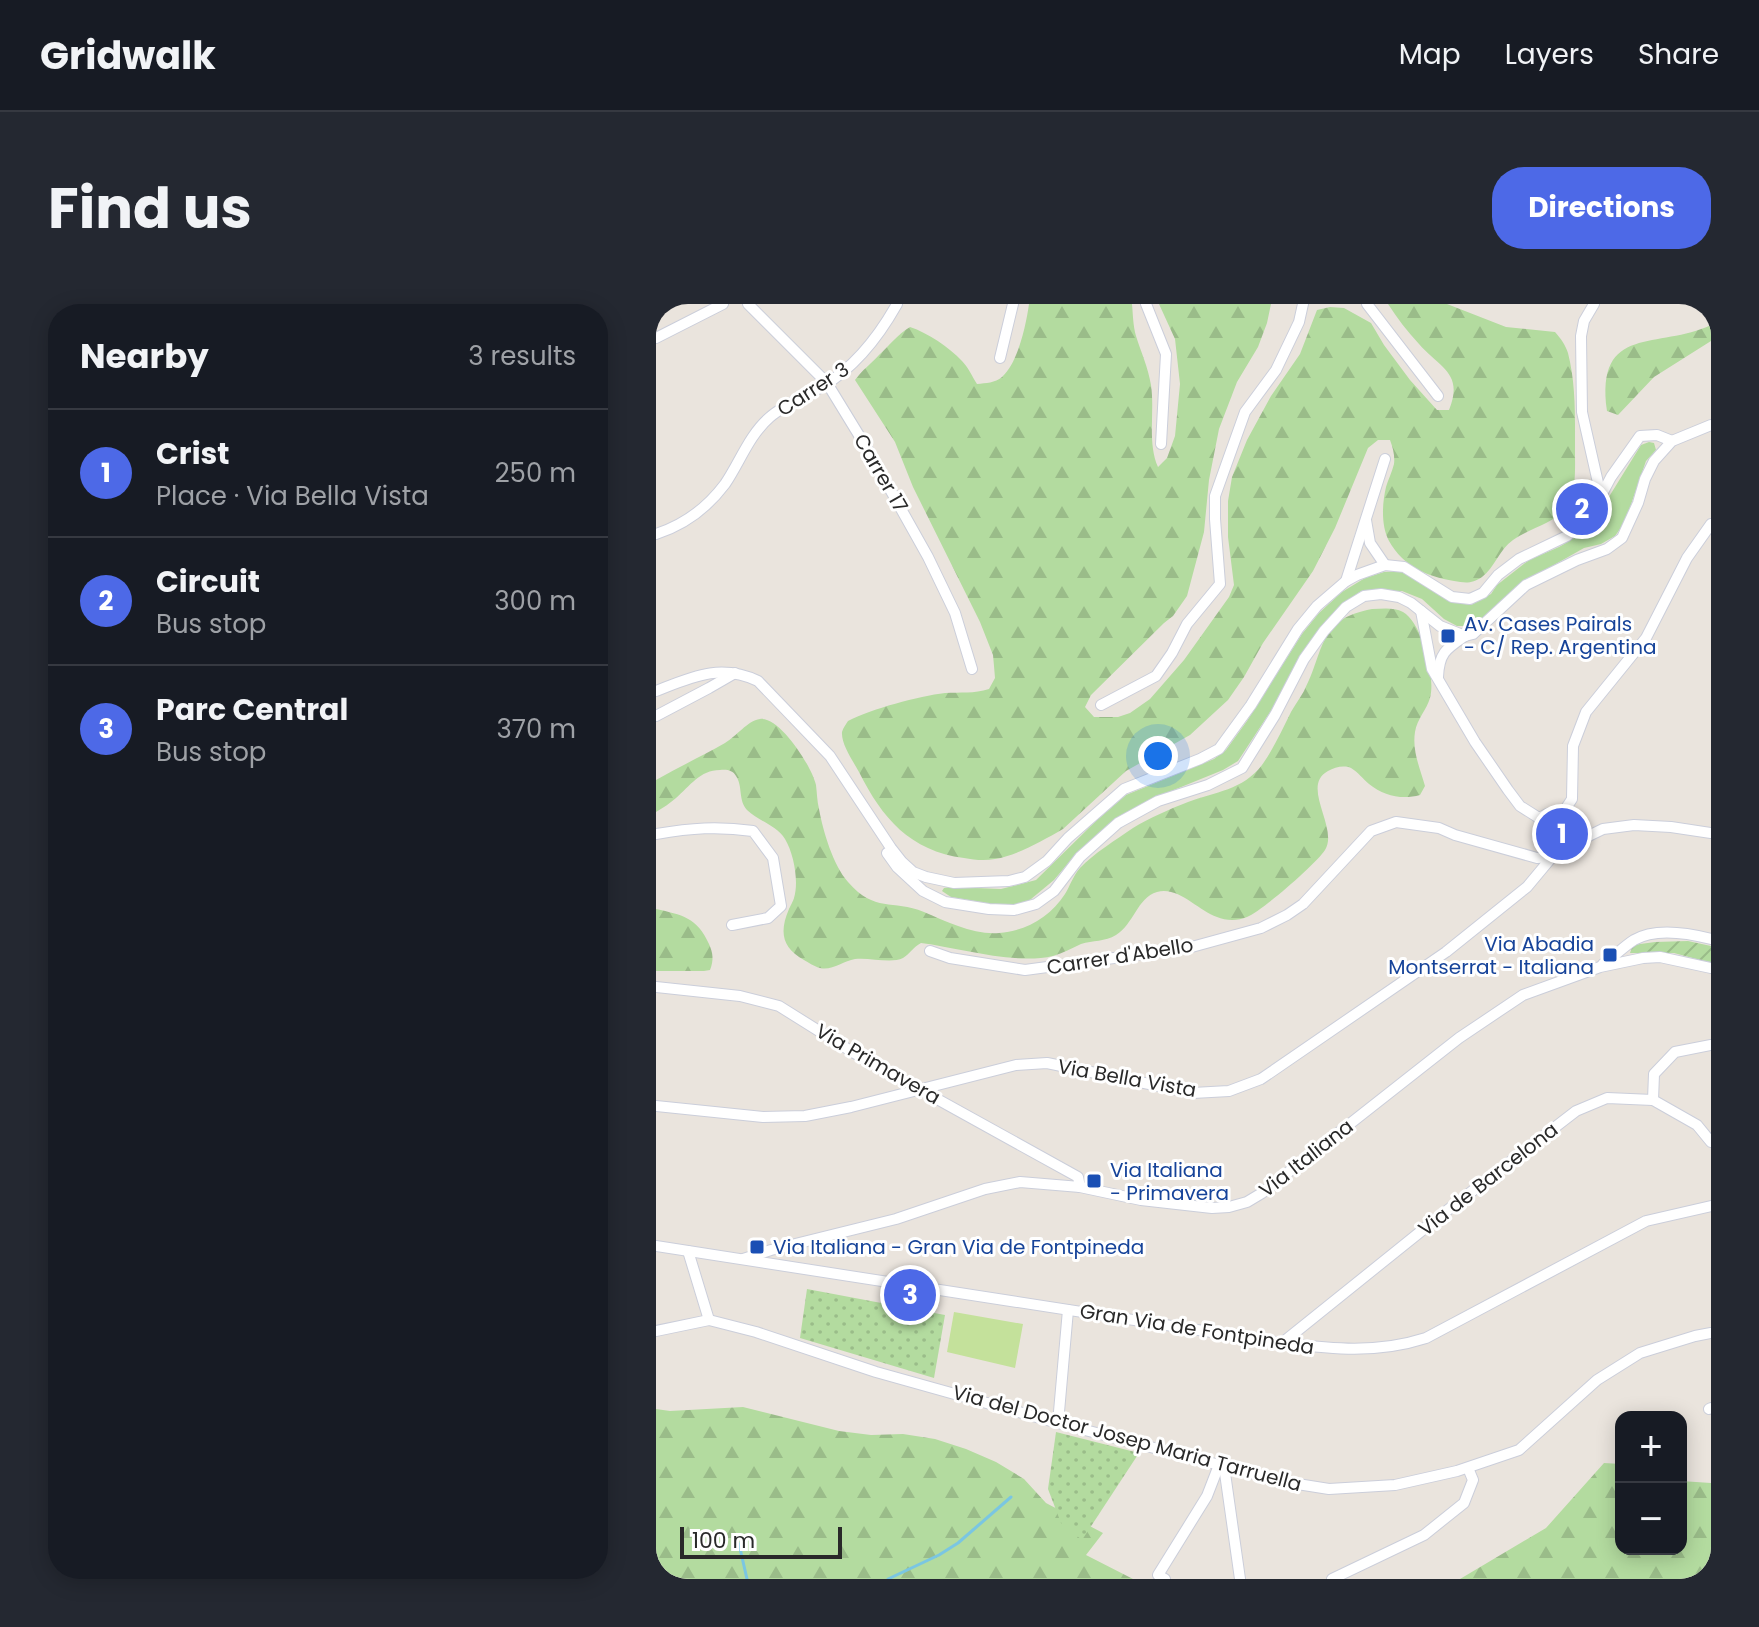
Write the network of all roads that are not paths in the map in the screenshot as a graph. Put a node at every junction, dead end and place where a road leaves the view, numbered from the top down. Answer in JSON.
{"nodes":[{"id":1,"x":723,"y":304,"type":"edge"},
{"id":2,"x":748,"y":304,"type":"edge"},
{"id":3,"x":897,"y":304,"type":"edge"},
{"id":4,"x":1013,"y":304,"type":"edge"},
{"id":5,"x":1146,"y":304,"type":"edge"},
{"id":6,"x":1303,"y":304,"type":"edge"},
{"id":7,"x":1367,"y":304,"type":"edge"},
{"id":8,"x":1594,"y":304,"type":"edge"},
{"id":9,"x":656,"y":338,"type":"edge"},
{"id":10,"x":1000,"y":358,"type":"dead end"},
{"id":11,"x":827,"y":383,"type":"junction"},
{"id":12,"x":1438,"y":396,"type":"dead end"},
{"id":13,"x":1711,"y":425,"type":"edge"},
{"id":14,"x":1672,"y":441,"type":"junction"},
{"id":15,"x":1161,"y":444,"type":"dead end"},
{"id":16,"x":1385,"y":459,"type":"dead end"},
{"id":17,"x":1601,"y":496,"type":"junction"},
{"id":18,"x":1366,"y":517,"type":"junction"},
{"id":19,"x":1711,"y":524,"type":"edge"},
{"id":20,"x":656,"y":534,"type":"edge"},
{"id":21,"x":1385,"y":565,"type":"junction"},
{"id":22,"x":1346,"y":581,"type":"junction"},
{"id":23,"x":1421,"y":611,"type":"junction"},
{"id":24,"x":1465,"y":636,"type":"junction"},
{"id":25,"x":972,"y":669,"type":"dead end"},
{"id":26,"x":735,"y":673,"type":"junction"},
{"id":27,"x":1438,"y":677,"type":"junction"},
{"id":28,"x":656,"y":691,"type":"edge"},
{"id":29,"x":1101,"y":705,"type":"dead end"},
{"id":30,"x":656,"y":716,"type":"edge"},
{"id":31,"x":1564,"y":811,"type":"junction"},
{"id":32,"x":1539,"y":818,"type":"junction"},
{"id":33,"x":873,"y":823,"type":"junction"},
{"id":34,"x":1711,"y":833,"type":"edge"},
{"id":35,"x":656,"y":834,"type":"edge"},
{"id":36,"x":1585,"y":838,"type":"junction"},
{"id":37,"x":1552,"y":857,"type":"junction"},
{"id":38,"x":732,"y":925,"type":"dead end"},
{"id":39,"x":1711,"y":939,"type":"edge"},
{"id":40,"x":930,"y":951,"type":"dead end"},
{"id":41,"x":1600,"y":967,"type":"junction"},
{"id":42,"x":1711,"y":968,"type":"edge"},
{"id":43,"x":656,"y":987,"type":"edge"},
{"id":44,"x":1711,"y":1045,"type":"edge"},
{"id":45,"x":922,"y":1089,"type":"junction"},
{"id":46,"x":1653,"y":1100,"type":"junction"},
{"id":47,"x":656,"y":1106,"type":"edge"},
{"id":48,"x":1711,"y":1142,"type":"edge"},
{"id":49,"x":1080,"y":1187,"type":"junction"},
{"id":50,"x":1711,"y":1206,"type":"edge"},
{"id":51,"x":656,"y":1246,"type":"edge"},
{"id":52,"x":688,"y":1251,"type":"junction"},
{"id":53,"x":742,"y":1260,"type":"junction"},
{"id":54,"x":1068,"y":1310,"type":"junction"},
{"id":55,"x":709,"y":1320,"type":"junction"},
{"id":56,"x":656,"y":1331,"type":"edge"},
{"id":57,"x":1711,"y":1333,"type":"edge"},
{"id":58,"x":1282,"y":1343,"type":"junction"},
{"id":59,"x":1058,"y":1423,"type":"junction"},
{"id":60,"x":1222,"y":1465,"type":"junction"},
{"id":61,"x":1468,"y":1468,"type":"junction"},
{"id":62,"x":1165,"y":1579,"type":"edge"},
{"id":63,"x":1240,"y":1579,"type":"edge"},
{"id":64,"x":1332,"y":1579,"type":"edge"}],
"edges":[{"from":1,"to":9,"type":"street"},
{"from":2,"to":11,"type":"street","name":"Carrer 17"},
{"from":3,"to":11,"type":"street","name":"Carrer 3"},
{"from":4,"to":10,"type":"street"},
{"from":5,"to":15,"type":"street"},
{"from":6,"to":29,"type":"street"},
{"from":7,"to":12,"type":"street"},
{"from":8,"to":17,"type":"street"},
{"from":11,"to":20,"type":"street","name":"Carrer 3"},
{"from":11,"to":25,"type":"street","name":"Carrer 17"},
{"from":13,"to":14,"type":"street"},
{"from":14,"to":17,"type":"street"},
{"from":14,"to":24,"type":"street"},
{"from":16,"to":18,"type":"street"},
{"from":17,"to":21,"type":"street"},
{"from":18,"to":21,"type":"street"},
{"from":18,"to":22,"type":"street"},
{"from":19,"to":31,"type":"street"},
{"from":21,"to":22,"type":"street"},
{"from":22,"to":33,"type":"street"},
{"from":23,"to":24,"type":"street"},
{"from":23,"to":27,"type":"street"},
{"from":23,"to":33,"type":"street"},
{"from":24,"to":27,"type":"street"},
{"from":26,"to":28,"type":"street"},
{"from":26,"to":30,"type":"street"},
{"from":26,"to":33,"type":"street"},
{"from":27,"to":32,"type":"street"},
{"from":31,"to":32,"type":"street"},
{"from":31,"to":36,"type":"street"},
{"from":32,"to":37,"type":"street"},
{"from":34,"to":36,"type":"street","name":"Via Bella Vista"},
{"from":35,"to":38,"type":"street"},
{"from":36,"to":37,"type":"street","name":"Via Bella Vista"},
{"from":37,"to":40,"type":"street","name":"Carrer d'Abello"},
{"from":37,"to":45,"type":"street","name":"Via Bella Vista"},
{"from":39,"to":41,"type":"street"},
{"from":41,"to":42,"type":"street"},
{"from":41,"to":49,"type":"street","name":"Via Italiana"},
{"from":43,"to":45,"type":"street","name":"Via Primavera"},
{"from":44,"to":46,"type":"street"},
{"from":45,"to":47,"type":"street","name":"Via Bella Vista"},
{"from":45,"to":49,"type":"street","name":"Via Primavera"},
{"from":46,"to":48,"type":"street","name":"Via de Barcelona"},
{"from":46,"to":58,"type":"street","name":"Via de Barcelona"},
{"from":49,"to":53,"type":"street","name":"Via Italiana"},
{"from":50,"to":58,"type":"street","name":"Gran Via de Fontpineda"},
{"from":51,"to":52,"type":"street","name":"Gran Via de Fontpineda"},
{"from":52,"to":53,"type":"street","name":"Gran Via de Fontpineda"},
{"from":52,"to":55,"type":"street"},
{"from":53,"to":54,"type":"street","name":"Gran Via de Fontpineda"},
{"from":54,"to":58,"type":"street","name":"Gran Via de Fontpineda"},
{"from":54,"to":59,"type":"street"},
{"from":55,"to":56,"type":"street","name":"Via del Doctor Josep Maria Tarruella"},
{"from":55,"to":59,"type":"street","name":"Via del Doctor Josep Maria Tarruella"},
{"from":57,"to":61,"type":"street","name":"Via del Doctor Josep Maria Tarruella"},
{"from":59,"to":60,"type":"street","name":"Via del Doctor Josep Maria Tarruella"},
{"from":60,"to":61,"type":"street","name":"Via del Doctor Josep Maria Tarruella"},
{"from":60,"to":62,"type":"street"},
{"from":60,"to":63,"type":"street"},
{"from":61,"to":64,"type":"street"}]}
